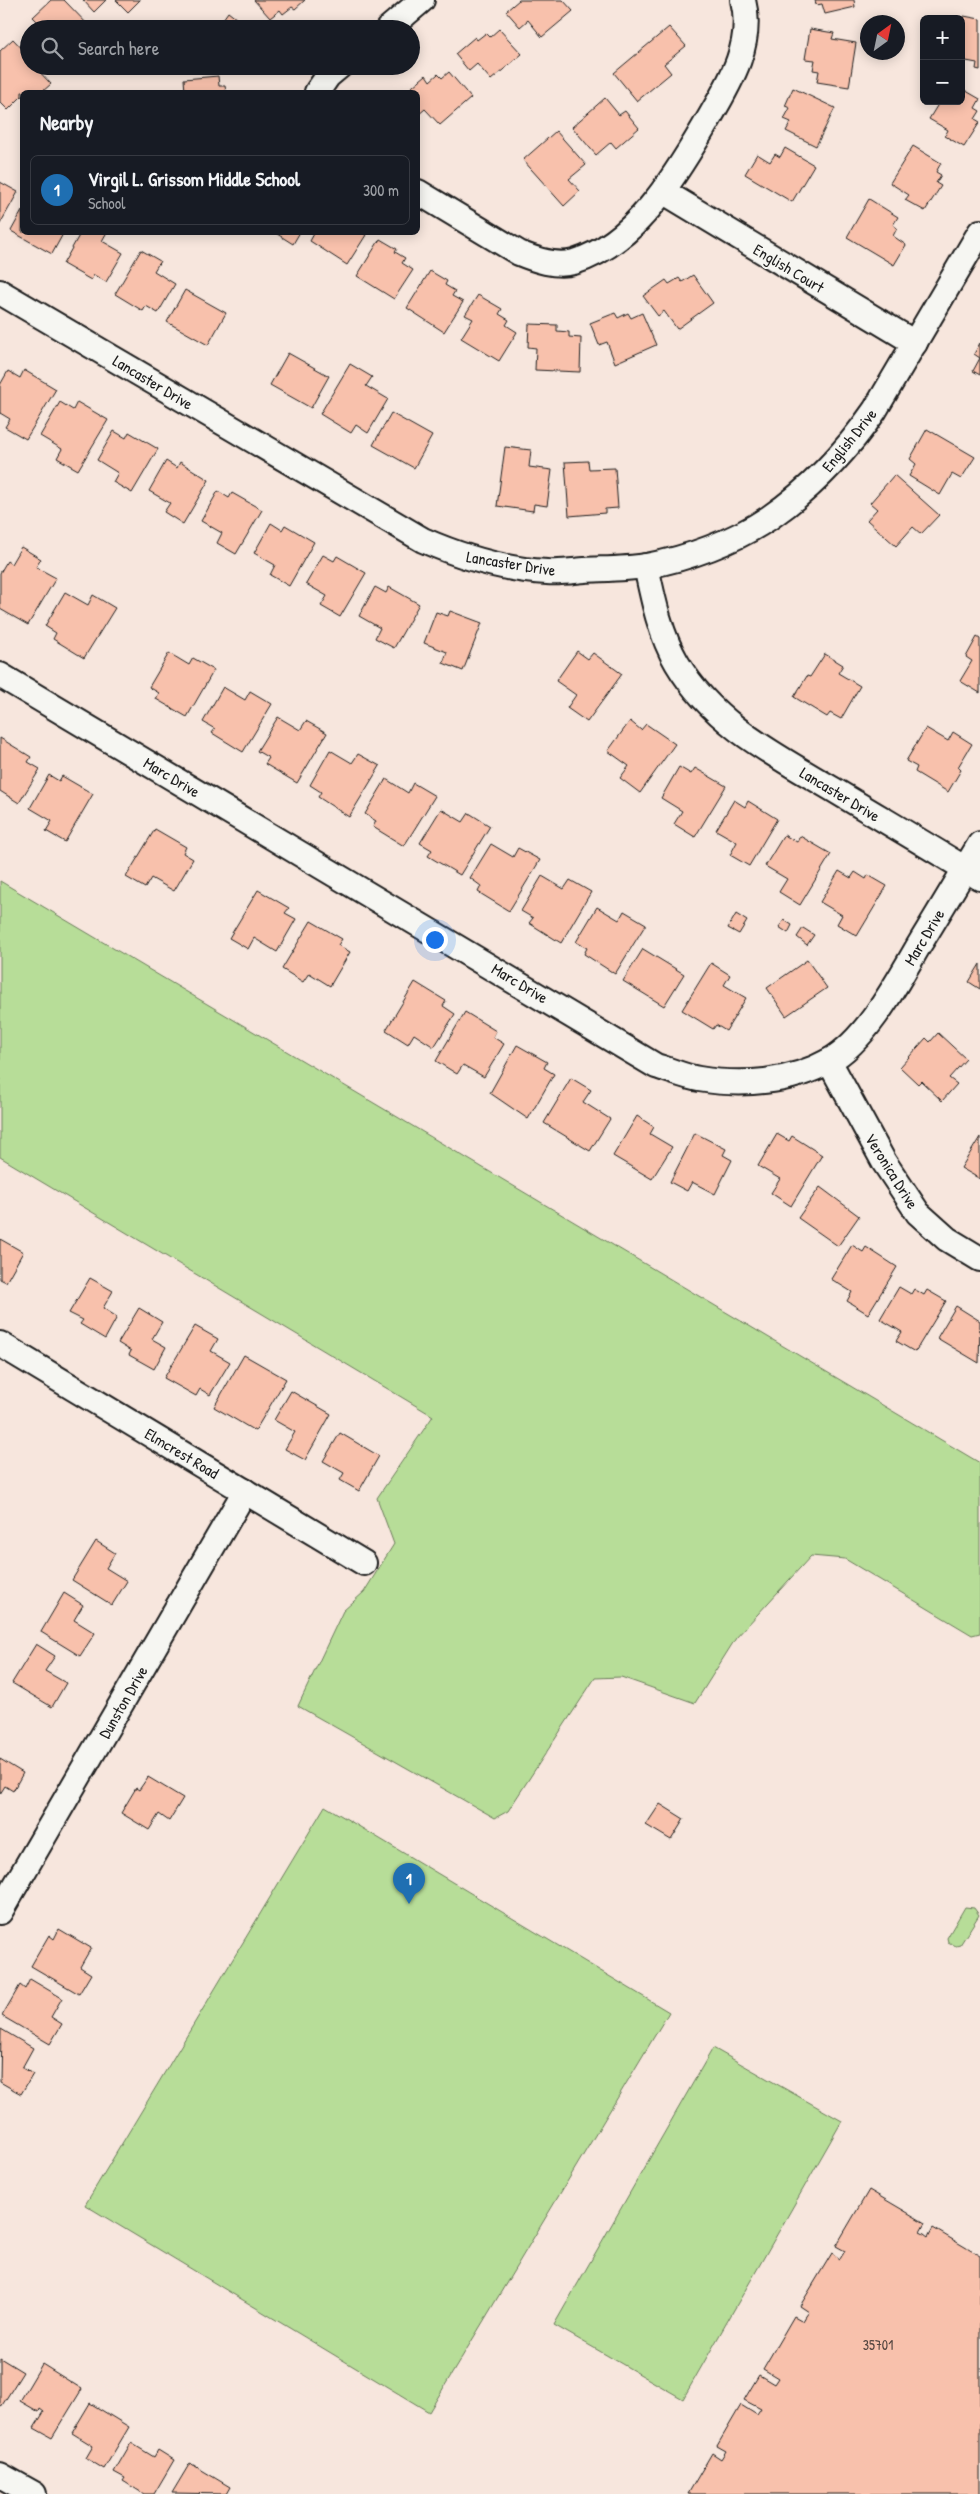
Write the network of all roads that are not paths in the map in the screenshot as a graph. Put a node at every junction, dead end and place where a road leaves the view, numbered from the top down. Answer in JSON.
{"nodes":[{"id":1,"x":422,"y":0,"type":"edge"},
{"id":2,"x":743,"y":0,"type":"edge"},
{"id":3,"x":399,"y":20,"type":"edge"},
{"id":4,"x":329,"y":75,"type":"edge"},
{"id":5,"x":318,"y":90,"type":"edge"},
{"id":6,"x":664,"y":192,"type":"junction"},
{"id":7,"x":420,"y":193,"type":"edge"},
{"id":8,"x":980,"y":232,"type":"edge"},
{"id":9,"x":0,"y":292,"type":"edge"},
{"id":10,"x":915,"y":343,"type":"junction"},
{"id":11,"x":646,"y":566,"type":"junction"},
{"id":12,"x":0,"y":675,"type":"edge"},
{"id":13,"x":980,"y":844,"type":"edge"},
{"id":14,"x":972,"y":873,"type":"edge"},
{"id":15,"x":829,"y":1061,"type":"junction"},
{"id":16,"x":980,"y":1259,"type":"edge"},
{"id":17,"x":0,"y":1344,"type":"edge"},
{"id":18,"x":246,"y":1491,"type":"junction"},
{"id":19,"x":364,"y":1563,"type":"dead end"},
{"id":20,"x":0,"y":1912,"type":"edge"},
{"id":21,"x":0,"y":2475,"type":"edge"},
{"id":22,"x":34,"y":2494,"type":"edge"}],
"edges":[{"from":1,"to":3,"type":"street"},
{"from":2,"to":6,"type":"street"},
{"from":4,"to":5,"type":"street"},
{"from":6,"to":7,"type":"street"},
{"from":6,"to":10,"type":"street","name":"English Court"},
{"from":8,"to":10,"type":"street","name":"English Drive"},
{"from":9,"to":11,"type":"street","name":"Lancaster Drive"},
{"from":10,"to":11,"type":"street","name":"English Drive"},
{"from":11,"to":14,"type":"street","name":"Lancaster Drive"},
{"from":12,"to":15,"type":"street","name":"Marc Drive"},
{"from":13,"to":14,"type":"street","name":"Marc Drive"},
{"from":14,"to":15,"type":"street","name":"Marc Drive"},
{"from":15,"to":16,"type":"street","name":"Veronica Drive"},
{"from":17,"to":18,"type":"street","name":"Elmcrest Road"},
{"from":18,"to":19,"type":"street","name":"Elmcrest Road"},
{"from":18,"to":20,"type":"street","name":"Dunston Drive"},
{"from":21,"to":22,"type":"street"}]}
